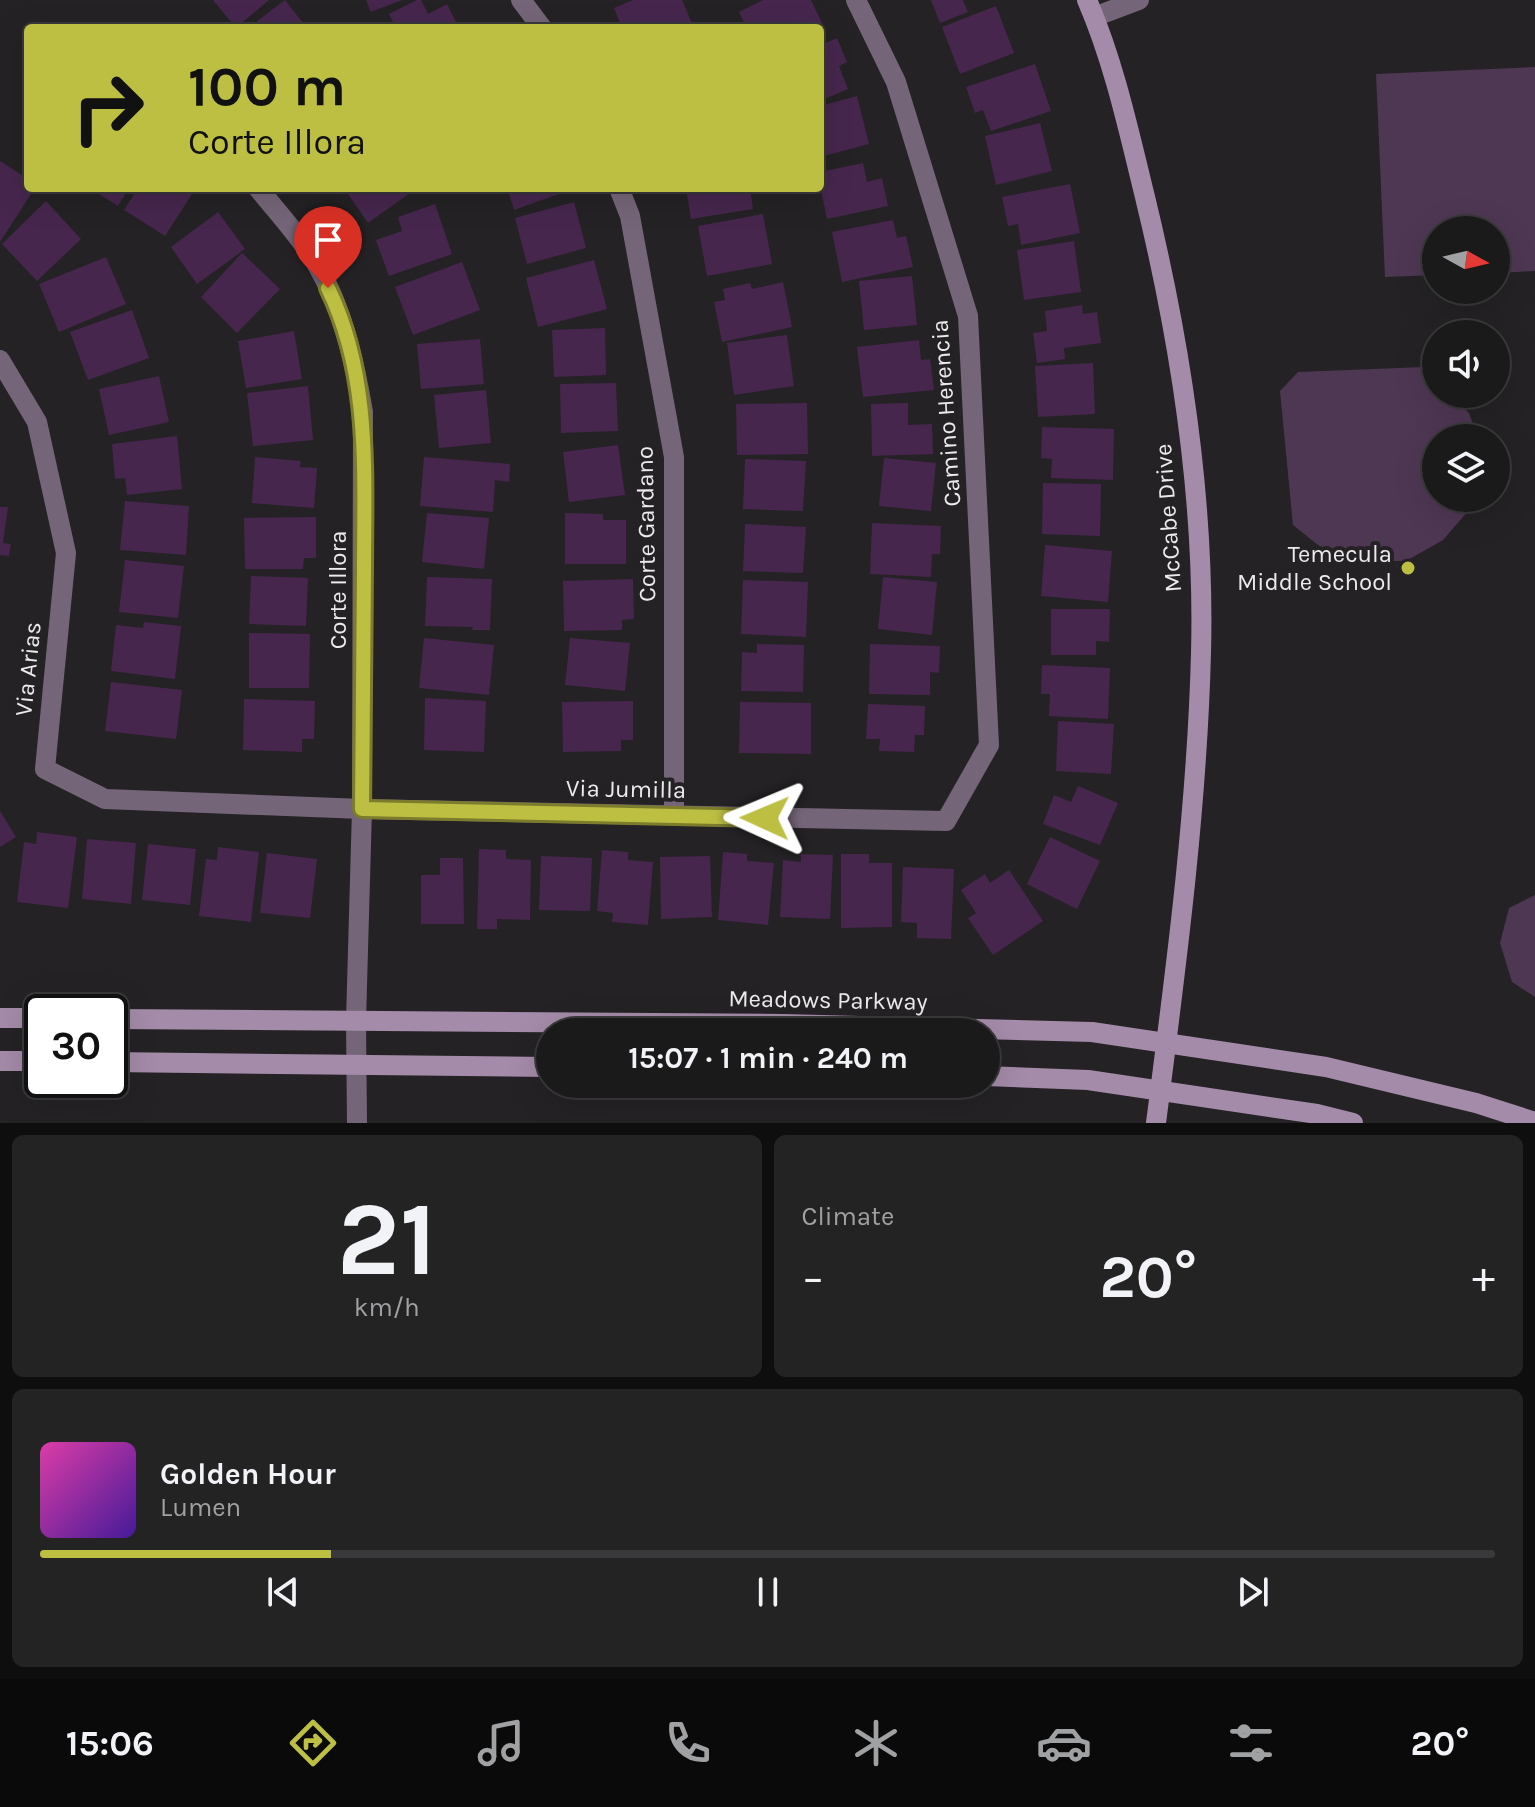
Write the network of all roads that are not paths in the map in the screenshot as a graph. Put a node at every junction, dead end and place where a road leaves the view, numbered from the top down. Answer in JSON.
{"nodes":[{"id":1,"x":521,"y":0,"type":"edge"},
{"id":2,"x":856,"y":0,"type":"edge"},
{"id":3,"x":1139,"y":0,"type":"edge"},
{"id":4,"x":1091,"y":8,"type":"edge"},
{"id":5,"x":539,"y":24,"type":"edge"},
{"id":6,"x":261,"y":192,"type":"edge"},
{"id":7,"x":621,"y":192,"type":"edge"},
{"id":8,"x":0,"y":360,"type":"edge"},
{"id":9,"x":989,"y":745,"type":"joint"},
{"id":10,"x":362,"y":809,"type":"junction"},
{"id":11,"x":674,"y":816,"type":"junction"},
{"id":12,"x":0,"y":1018,"type":"edge"},
{"id":13,"x":24,"y":1018,"type":"edge"},
{"id":14,"x":128,"y":1019,"type":"edge"},
{"id":15,"x":356,"y":1021,"type":"junction"},
{"id":16,"x":1165,"y":1043,"type":"junction"},
{"id":17,"x":0,"y":1061,"type":"edge"},
{"id":18,"x":24,"y":1061,"type":"edge"},
{"id":19,"x":128,"y":1062,"type":"edge"},
{"id":20,"x":356,"y":1064,"type":"junction"},
{"id":21,"x":536,"y":1067,"type":"edge"},
{"id":22,"x":1000,"y":1077,"type":"edge"},
{"id":23,"x":1160,"y":1090,"type":"junction"},
{"id":24,"x":1535,"y":1122,"type":"edge"},
{"id":25,"x":357,"y":1123,"type":"edge"},
{"id":26,"x":1156,"y":1123,"type":"edge"},
{"id":27,"x":1353,"y":1123,"type":"edge"}],
"edges":[{"from":1,"to":5,"type":"street"},
{"from":2,"to":9,"type":"street","name":"Camino Herencia"},
{"from":3,"to":4,"type":"street"},
{"from":4,"to":16,"type":"main road","name":"McCabe Drive"},
{"from":6,"to":10,"type":"street","name":"Corte Illora"},
{"from":7,"to":11,"type":"street","name":"Corte Gardano"},
{"from":8,"to":10,"type":"street","name":"Via Arias"},
{"from":9,"to":11,"type":"street","name":"Via Jumilla"},
{"from":10,"to":11,"type":"street","name":"Via Jumilla"},
{"from":10,"to":15,"type":"street","name":"Corte Illora"},
{"from":12,"to":13,"type":"main road"},
{"from":14,"to":15,"type":"main road","name":"Meadows Parkway"},
{"from":15,"to":16,"type":"main road","name":"Meadows Parkway"},
{"from":15,"to":20,"type":"street","name":"Corte Illora"},
{"from":16,"to":23,"type":"main road","name":"McCabe Drive"},
{"from":16,"to":24,"type":"main road","name":"Meadows Parkway"},
{"from":17,"to":18,"type":"main road"},
{"from":19,"to":20,"type":"main road"},
{"from":20,"to":21,"type":"main road"},
{"from":20,"to":25,"type":"street","name":"Corte Illora"},
{"from":22,"to":23,"type":"main road"},
{"from":23,"to":26,"type":"main road","name":"McCabe Drive"},
{"from":23,"to":27,"type":"main road"}]}
